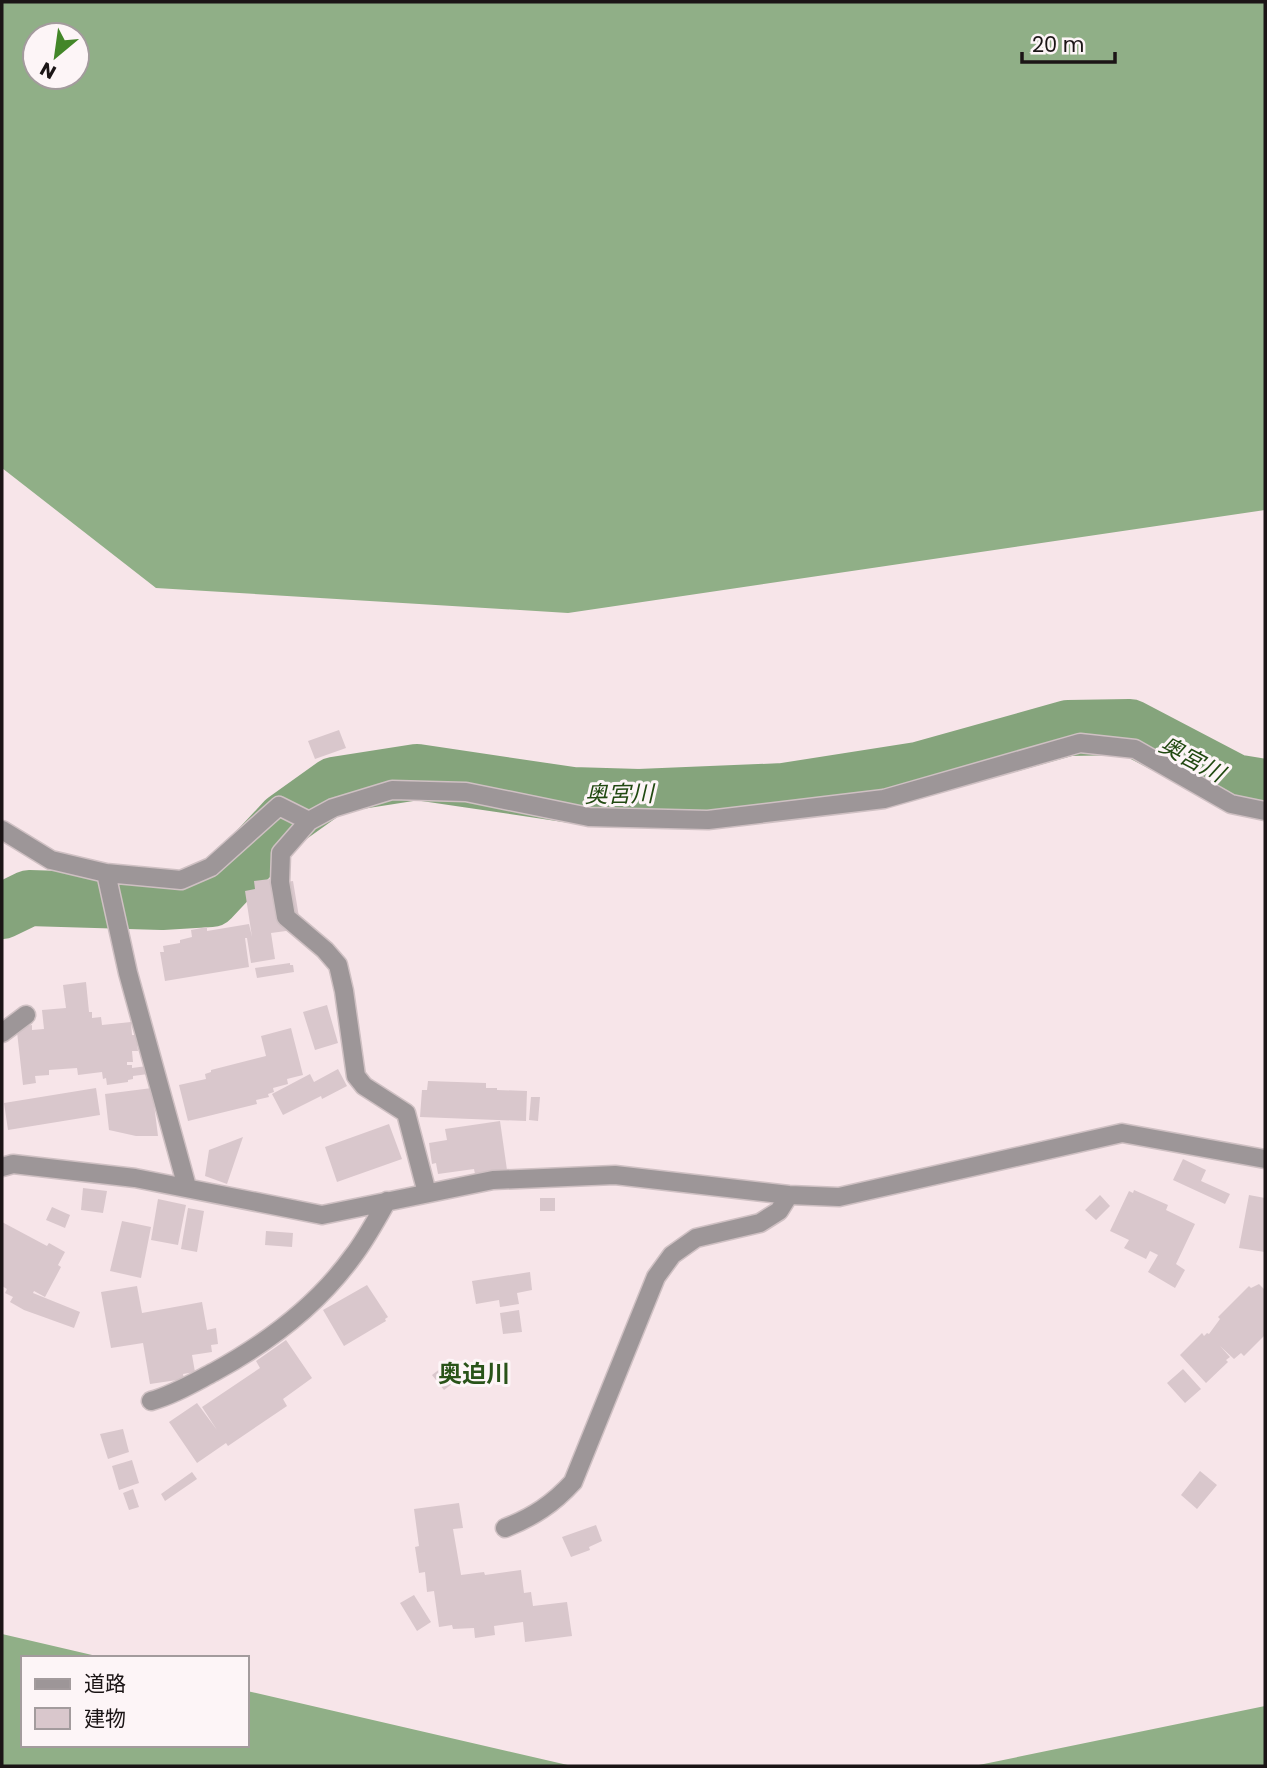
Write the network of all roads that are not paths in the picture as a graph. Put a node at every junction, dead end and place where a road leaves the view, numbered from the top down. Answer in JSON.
{"nodes":[{"id":1,"x":1265,"y":811,"type":"edge"},
{"id":2,"x":309,"y":821,"type":"junction"},
{"id":3,"x":2,"y":830,"type":"edge"},
{"id":4,"x":106,"y":873,"type":"junction"},
{"id":5,"x":26,"y":1015,"type":"dead end"},
{"id":6,"x":2,"y":1033,"type":"edge"},
{"id":7,"x":1265,"y":1159,"type":"edge"},
{"id":8,"x":2,"y":1167,"type":"edge"},
{"id":9,"x":187,"y":1187,"type":"junction"},
{"id":10,"x":427,"y":1193,"type":"junction"},
{"id":11,"x":789,"y":1195,"type":"junction"},
{"id":12,"x":387,"y":1201,"type":"junction"},
{"id":13,"x":151,"y":1401,"type":"dead end"},
{"id":14,"x":505,"y":1528,"type":"dead end"}],
"edges":[{"from":1,"to":2,"type":"street"},
{"from":2,"to":4,"type":"street"},
{"from":2,"to":10,"type":"street"},
{"from":3,"to":4,"type":"street"},
{"from":4,"to":9,"type":"street"},
{"from":5,"to":6,"type":"street"},
{"from":7,"to":11,"type":"street"},
{"from":8,"to":9,"type":"street"},
{"from":9,"to":12,"type":"street"},
{"from":10,"to":11,"type":"street"},
{"from":10,"to":12,"type":"street"},
{"from":11,"to":14,"type":"street"},
{"from":12,"to":13,"type":"street"}]}
